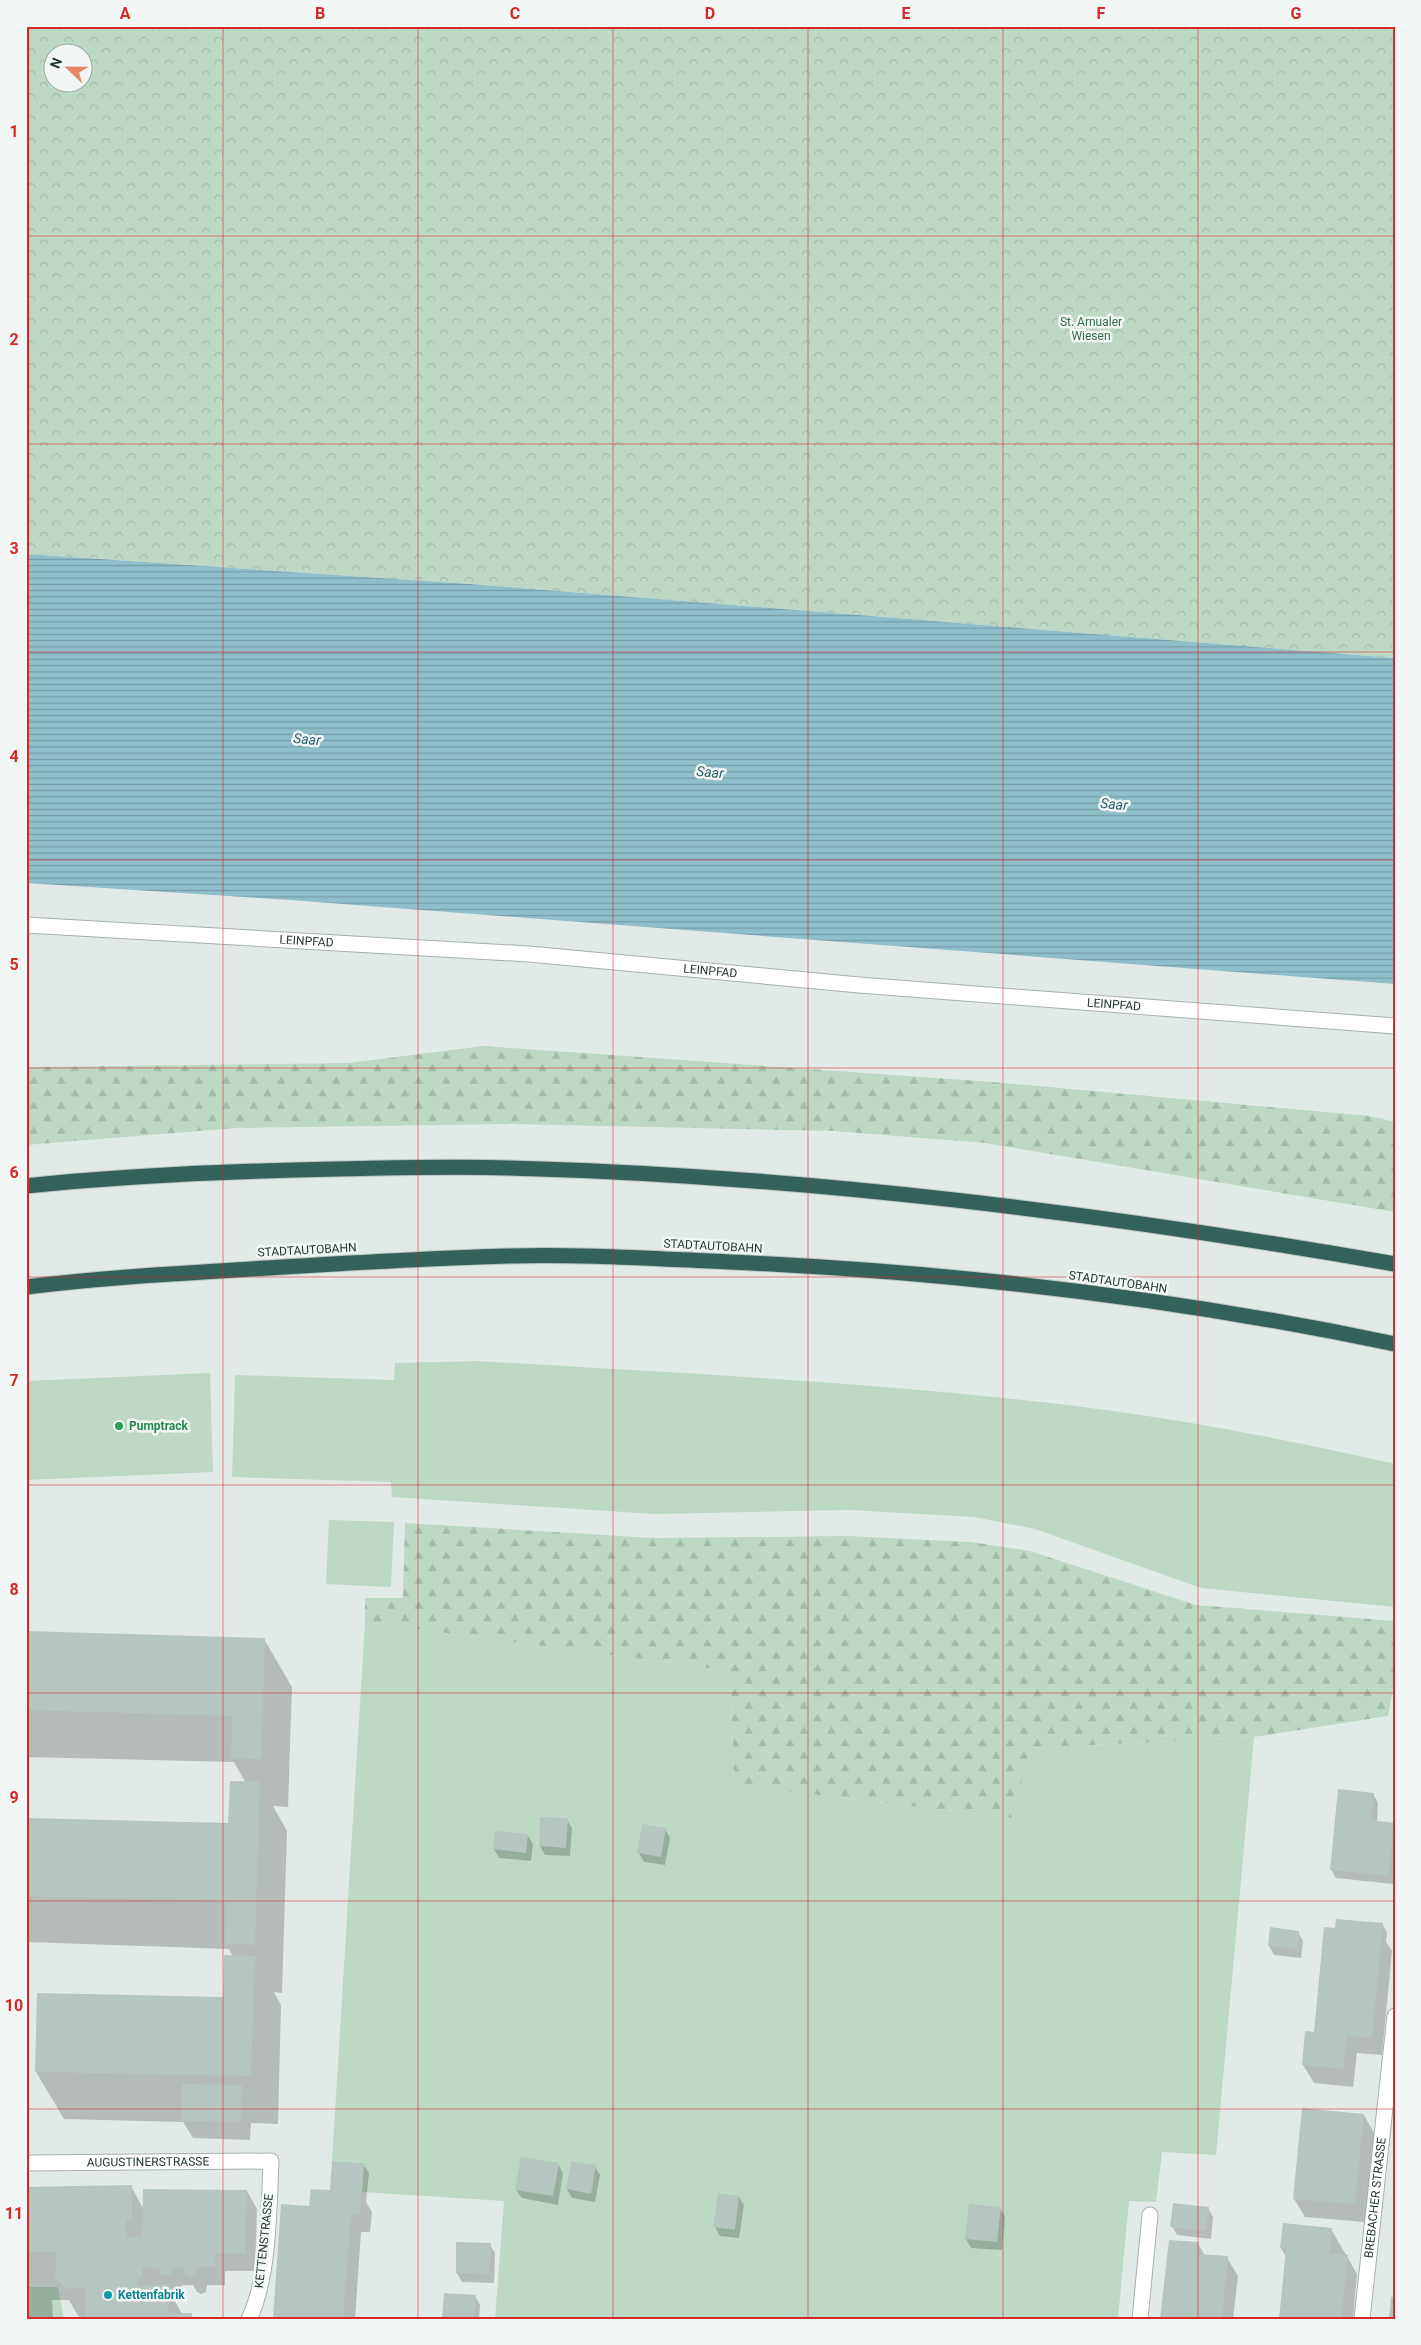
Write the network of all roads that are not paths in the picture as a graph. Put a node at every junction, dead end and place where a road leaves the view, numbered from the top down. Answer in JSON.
{"nodes":[{"id":1,"x":26,"y":925,"type":"edge"},
{"id":2,"x":1395,"y":1026,"type":"edge"},
{"id":3,"x":26,"y":1186,"type":"edge"},
{"id":4,"x":1395,"y":1264,"type":"edge"},
{"id":5,"x":26,"y":1286,"type":"edge"},
{"id":6,"x":1395,"y":1344,"type":"edge"},
{"id":7,"x":1395,"y":2016,"type":"edge"},
{"id":8,"x":271,"y":2161,"type":"joint"},
{"id":9,"x":26,"y":2162,"type":"edge"},
{"id":10,"x":1150,"y":2215,"type":"dead end"},
{"id":11,"x":249,"y":2319,"type":"edge"},
{"id":12,"x":1140,"y":2319,"type":"edge"},
{"id":13,"x":1362,"y":2319,"type":"edge"}],
"edges":[{"from":1,"to":2,"type":"street","name":"LEINPFAD"},
{"from":3,"to":4,"type":"highway"},
{"from":5,"to":6,"type":"highway","name":"STADTAUTOBAHN"},
{"from":7,"to":13,"type":"street","name":"BREBACHER STRASSE"},
{"from":8,"to":9,"type":"street","name":"AUGUSTINERSTRASSE"},
{"from":8,"to":11,"type":"street","name":"KETTENSTRASSE"},
{"from":10,"to":12,"type":"street"}]}
